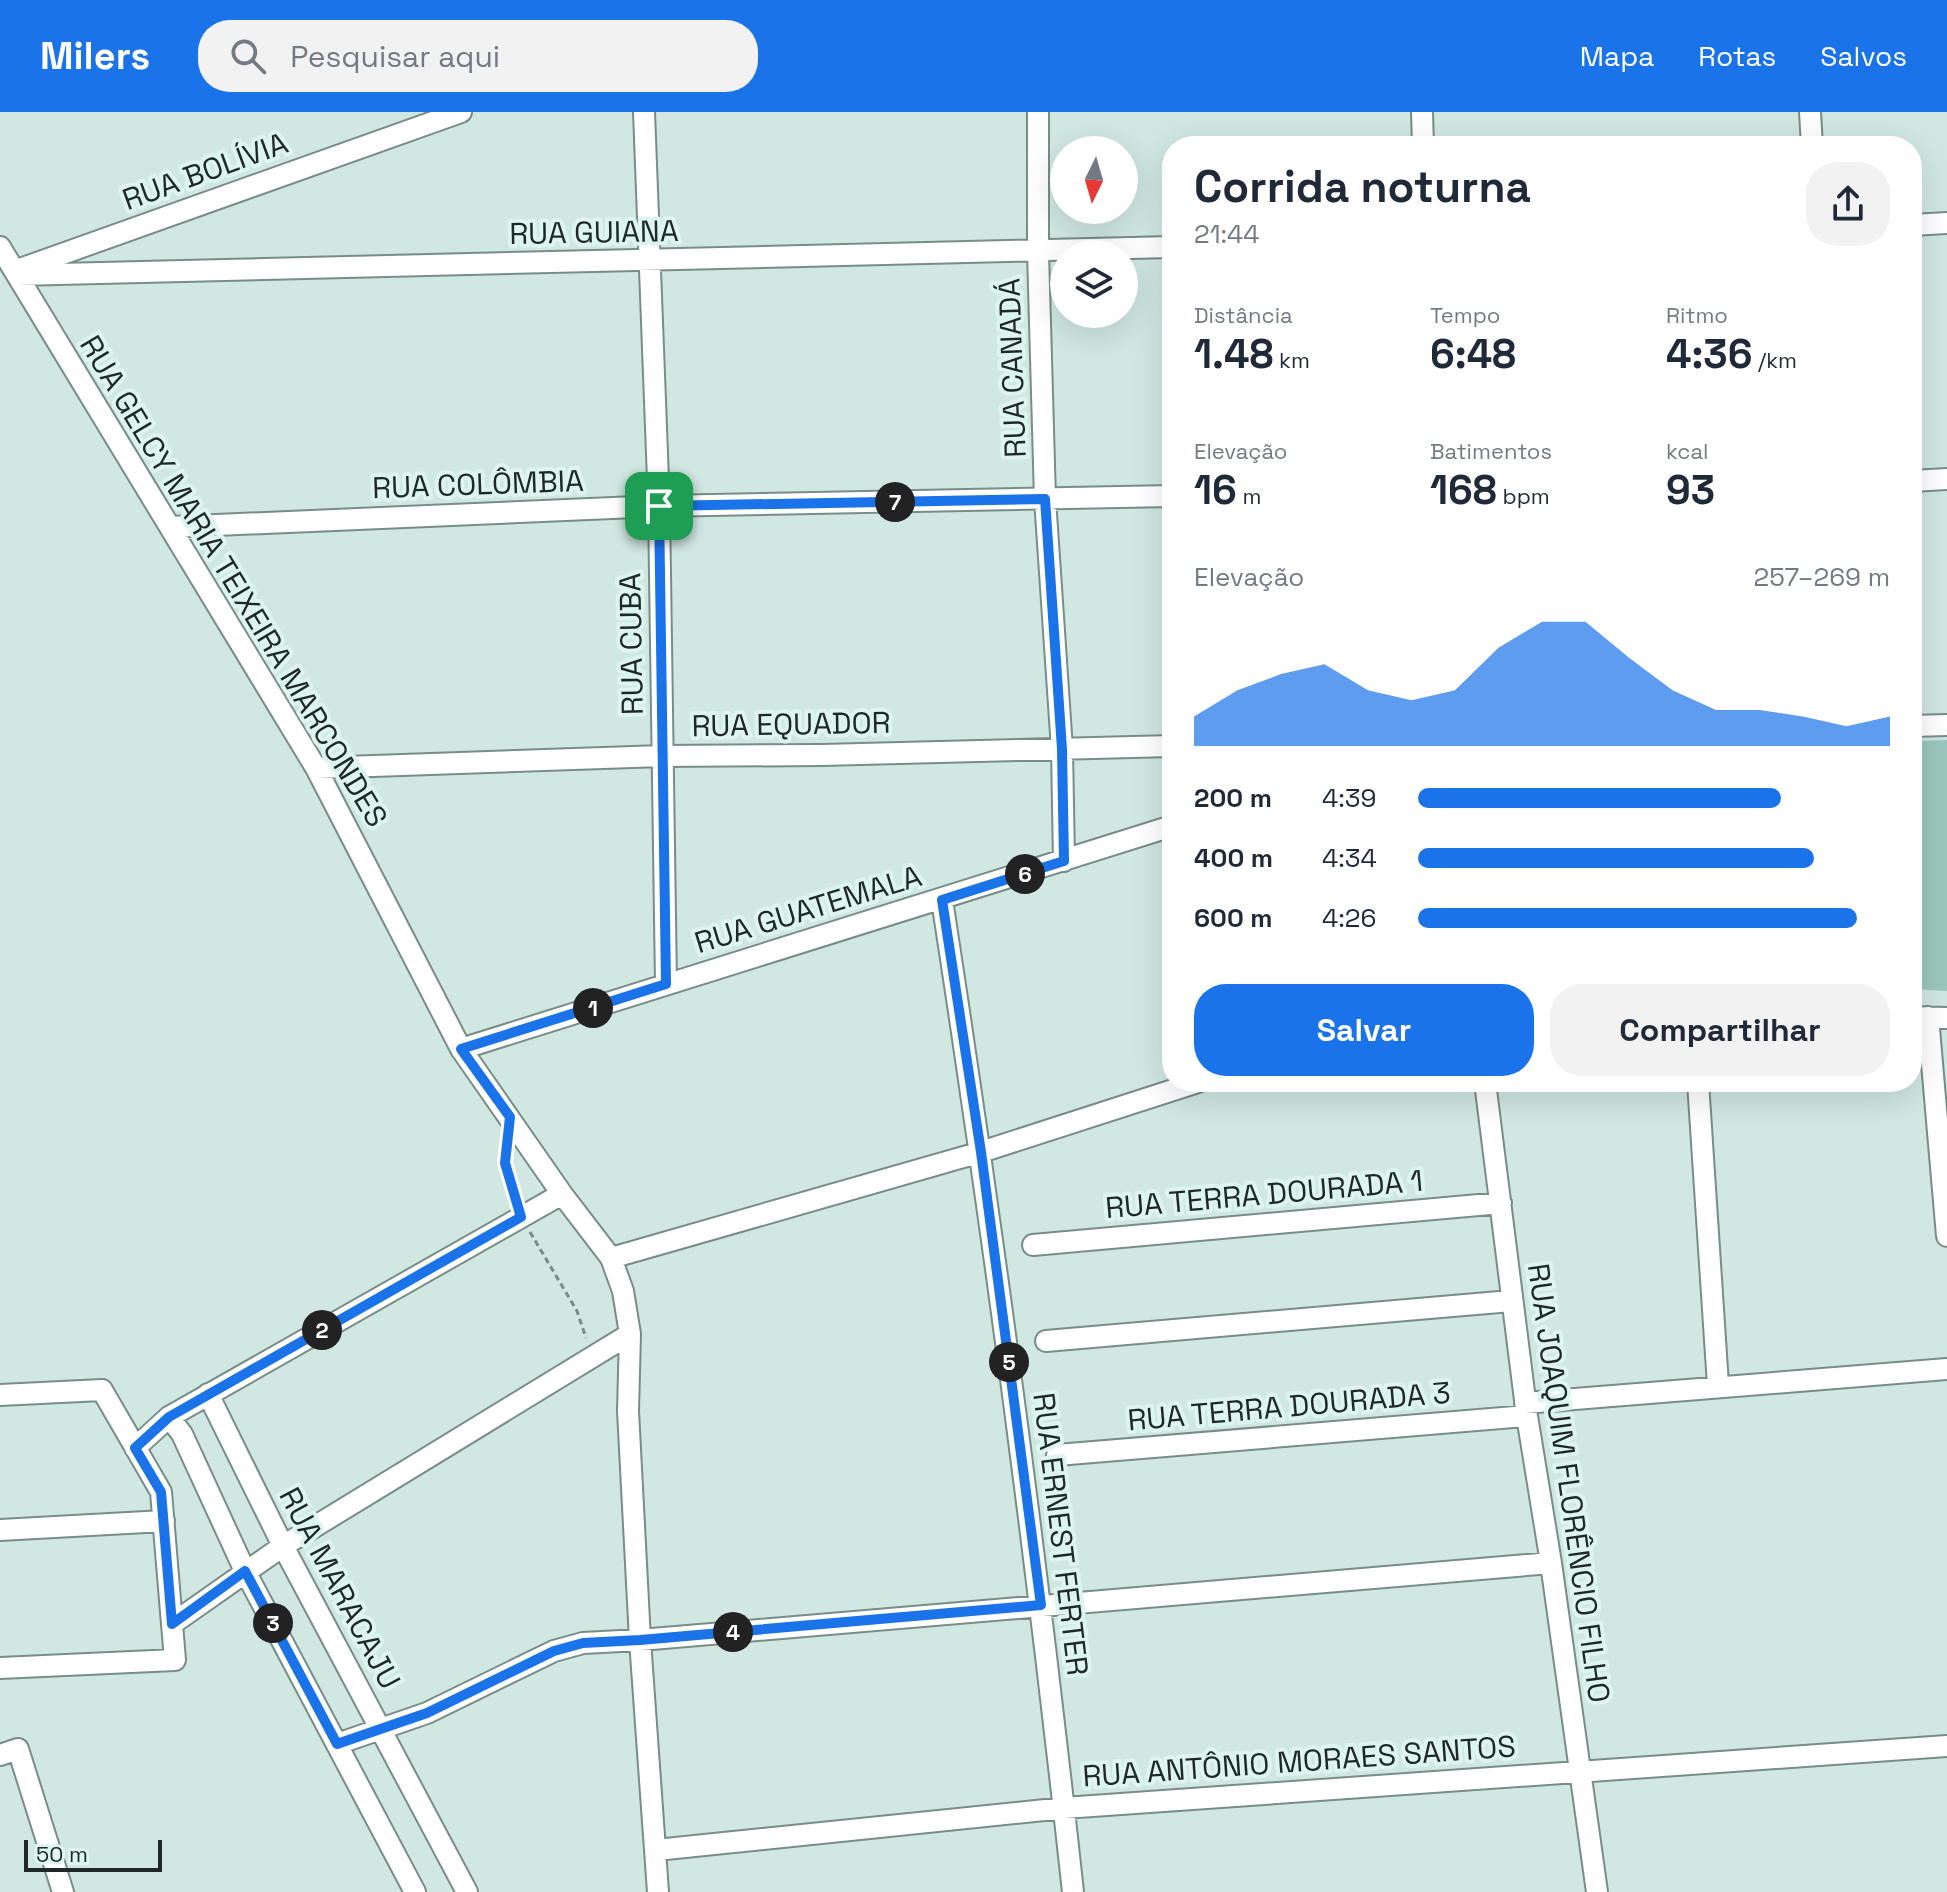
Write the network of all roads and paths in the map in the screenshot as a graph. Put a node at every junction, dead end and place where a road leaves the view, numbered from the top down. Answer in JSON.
{"nodes":[{"id":1,"x":461,"y":112,"type":"edge"},
{"id":2,"x":644,"y":112,"type":"edge"},
{"id":3,"x":1038,"y":112,"type":"edge"},
{"id":4,"x":1422,"y":112,"type":"edge"},
{"id":5,"x":1810,"y":112,"type":"edge"},
{"id":6,"x":1423,"y":136,"type":"edge"},
{"id":7,"x":1811,"y":136,"type":"edge"},
{"id":8,"x":1947,"y":223,"type":"edge"},
{"id":9,"x":1922,"y":224,"type":"edge"},
{"id":10,"x":0,"y":247,"type":"edge"},
{"id":11,"x":1162,"y":247,"type":"edge"},
{"id":12,"x":1038,"y":252,"type":"junction"},
{"id":13,"x":652,"y":261,"type":"junction"},
{"id":14,"x":16,"y":273,"type":"junction"},
{"id":15,"x":1947,"y":479,"type":"edge"},
{"id":16,"x":1922,"y":480,"type":"edge"},
{"id":17,"x":1162,"y":496,"type":"edge"},
{"id":18,"x":1045,"y":499,"type":"junction"},
{"id":19,"x":659,"y":506,"type":"junction"},
{"id":20,"x":170,"y":527,"type":"junction"},
{"id":21,"x":1947,"y":725,"type":"edge"},
{"id":22,"x":1922,"y":726,"type":"edge"},
{"id":23,"x":1162,"y":746,"type":"edge"},
{"id":24,"x":1062,"y":749,"type":"junction"},
{"id":25,"x":662,"y":756,"type":"junction"},
{"id":26,"x":316,"y":768,"type":"junction"},
{"id":27,"x":1162,"y":829,"type":"edge"},
{"id":28,"x":1064,"y":861,"type":"junction"},
{"id":29,"x":942,"y":900,"type":"junction"},
{"id":30,"x":666,"y":984,"type":"junction"},
{"id":31,"x":1929,"y":1017,"type":"edge"},
{"id":32,"x":461,"y":1049,"type":"junction"},
{"id":33,"x":1167,"y":1092,"type":"edge"},
{"id":34,"x":1486,"y":1092,"type":"edge"},
{"id":35,"x":1699,"y":1092,"type":"edge"},
{"id":36,"x":507,"y":1147,"type":"dead end"},
{"id":37,"x":981,"y":1152,"type":"junction"},
{"id":38,"x":562,"y":1194,"type":"junction"},
{"id":39,"x":1501,"y":1203,"type":"junction"},
{"id":40,"x":521,"y":1217,"type":"junction"},
{"id":41,"x":1947,"y":1236,"type":"edge"},
{"id":42,"x":1033,"y":1245,"type":"dead end"},
{"id":43,"x":611,"y":1258,"type":"junction"},
{"id":44,"x":1511,"y":1301,"type":"junction"},
{"id":45,"x":630,"y":1334,"type":"junction"},
{"id":46,"x":1046,"y":1341,"type":"dead end"},
{"id":47,"x":592,"y":1357,"type":"junction"},
{"id":48,"x":1947,"y":1369,"type":"edge"},
{"id":49,"x":1718,"y":1385,"type":"junction"},
{"id":50,"x":208,"y":1394,"type":"junction"},
{"id":51,"x":0,"y":1395,"type":"edge"},
{"id":52,"x":1526,"y":1409,"type":"junction"},
{"id":53,"x":169,"y":1417,"type":"junction"},
{"id":54,"x":135,"y":1448,"type":"junction"},
{"id":55,"x":1057,"y":1455,"type":"dead end"},
{"id":56,"x":164,"y":1521,"type":"junction"},
{"id":57,"x":0,"y":1530,"type":"edge"},
{"id":58,"x":283,"y":1546,"type":"junction"},
{"id":59,"x":1551,"y":1563,"type":"junction"},
{"id":60,"x":245,"y":1571,"type":"junction"},
{"id":61,"x":1041,"y":1605,"type":"junction"},
{"id":62,"x":172,"y":1624,"type":"junction"},
{"id":63,"x":640,"y":1640,"type":"junction"},
{"id":64,"x":0,"y":1668,"type":"edge"},
{"id":65,"x":380,"y":1730,"type":"junction"},
{"id":66,"x":337,"y":1744,"type":"junction"},
{"id":67,"x":1947,"y":1746,"type":"edge"},
{"id":68,"x":0,"y":1755,"type":"edge"},
{"id":69,"x":1579,"y":1771,"type":"junction"},
{"id":70,"x":1064,"y":1808,"type":"junction"},
{"id":71,"x":656,"y":1850,"type":"junction"},
{"id":72,"x":63,"y":1892,"type":"edge"},
{"id":73,"x":415,"y":1892,"type":"edge"},
{"id":74,"x":467,"y":1892,"type":"edge"},
{"id":75,"x":658,"y":1892,"type":"edge"},
{"id":76,"x":1073,"y":1892,"type":"edge"},
{"id":77,"x":1597,"y":1892,"type":"edge"}],
"edges":[{"from":1,"to":14,"type":"street","name":"RUA BOLÍVIA"},
{"from":2,"to":13,"type":"street","name":"RUA CUBA"},
{"from":3,"to":12,"type":"street","name":"RUA CANADÁ"},
{"from":4,"to":6,"type":"street"},
{"from":5,"to":7,"type":"street"},
{"from":8,"to":9,"type":"street"},
{"from":10,"to":14,"type":"street","name":"RUA GELCY MARIA TEIXEIRA MARCONDES"},
{"from":11,"to":12,"type":"street","name":"RUA GUIANA"},
{"from":12,"to":13,"type":"street","name":"RUA GUIANA"},
{"from":12,"to":18,"type":"street","name":"RUA CANADÁ"},
{"from":13,"to":14,"type":"street","name":"RUA GUIANA"},
{"from":13,"to":19,"type":"street","name":"RUA CUBA"},
{"from":14,"to":20,"type":"street","name":"RUA GELCY MARIA TEIXEIRA MARCONDES"},
{"from":15,"to":16,"type":"street"},
{"from":17,"to":18,"type":"street","name":"RUA COLÔMBIA"},
{"from":18,"to":19,"type":"street","name":"RUA COLÔMBIA"},
{"from":18,"to":24,"type":"street","name":"RUA CANADÁ"},
{"from":19,"to":20,"type":"street","name":"RUA COLÔMBIA"},
{"from":19,"to":25,"type":"street","name":"RUA CUBA"},
{"from":20,"to":26,"type":"street","name":"RUA GELCY MARIA TEIXEIRA MARCONDES"},
{"from":21,"to":22,"type":"street"},
{"from":23,"to":24,"type":"street","name":"RUA EQUADOR"},
{"from":24,"to":25,"type":"street","name":"RUA EQUADOR"},
{"from":24,"to":28,"type":"street","name":"RUA CANADÁ"},
{"from":25,"to":26,"type":"street","name":"RUA EQUADOR"},
{"from":25,"to":30,"type":"street","name":"RUA CUBA"},
{"from":26,"to":32,"type":"street","name":"RUA GELCY MARIA TEIXEIRA MARCONDES"},
{"from":27,"to":28,"type":"street","name":"RUA GUATEMALA"},
{"from":28,"to":29,"type":"street","name":"RUA GUATEMALA"},
{"from":29,"to":30,"type":"street","name":"RUA GUATEMALA"},
{"from":29,"to":37,"type":"street","name":"RUA ERNEST FERTER"},
{"from":30,"to":32,"type":"street","name":"RUA GUATEMALA"},
{"from":31,"to":41,"type":"street"},
{"from":32,"to":38,"type":"street","name":"RUA GELCY MARIA TEIXEIRA MARCONDES"},
{"from":33,"to":37,"type":"street"},
{"from":34,"to":39,"type":"street","name":"RUA JOAQUIM FLORÊNCIO FILHO"},
{"from":35,"to":49,"type":"street"},
{"from":36,"to":40,"type":"path"},
{"from":37,"to":43,"type":"street"},
{"from":37,"to":61,"type":"street","name":"RUA ERNEST FERTER"},
{"from":38,"to":40,"type":"street"},
{"from":38,"to":43,"type":"street","name":"RUA GELCY MARIA TEIXEIRA MARCONDES"},
{"from":39,"to":42,"type":"street","name":"RUA TERRA DOURADA 1"},
{"from":39,"to":44,"type":"street","name":"RUA JOAQUIM FLORÊNCIO FILHO"},
{"from":40,"to":47,"type":"path"},
{"from":40,"to":50,"type":"street"},
{"from":43,"to":45,"type":"street","name":"RUA GELCY MARIA TEIXEIRA MARCONDES"},
{"from":44,"to":46,"type":"street"},
{"from":44,"to":52,"type":"street","name":"RUA JOAQUIM FLORÊNCIO FILHO"},
{"from":45,"to":47,"type":"street"},
{"from":45,"to":63,"type":"street","name":"RUA GELCY MARIA TEIXEIRA MARCONDES"},
{"from":47,"to":58,"type":"street"},
{"from":48,"to":49,"type":"street","name":"RUA TERRA DOURADA 3"},
{"from":49,"to":52,"type":"street","name":"RUA TERRA DOURADA 3"},
{"from":50,"to":53,"type":"street"},
{"from":50,"to":58,"type":"street","name":"RUA MARACAJU"},
{"from":51,"to":54,"type":"street"},
{"from":52,"to":55,"type":"street","name":"RUA TERRA DOURADA 3"},
{"from":52,"to":59,"type":"street","name":"RUA JOAQUIM FLORÊNCIO FILHO"},
{"from":53,"to":54,"type":"street"},
{"from":53,"to":60,"type":"street"},
{"from":54,"to":56,"type":"street"},
{"from":56,"to":57,"type":"street"},
{"from":56,"to":62,"type":"street"},
{"from":58,"to":60,"type":"street"},
{"from":58,"to":65,"type":"street","name":"RUA MARACAJU"},
{"from":59,"to":61,"type":"street"},
{"from":59,"to":69,"type":"street","name":"RUA JOAQUIM FLORÊNCIO FILHO"},
{"from":60,"to":62,"type":"street"},
{"from":60,"to":66,"type":"street"},
{"from":61,"to":63,"type":"street"},
{"from":61,"to":70,"type":"street","name":"RUA ERNEST FERTER"},
{"from":62,"to":64,"type":"street"},
{"from":63,"to":65,"type":"street"},
{"from":63,"to":71,"type":"street","name":"RUA GELCY MARIA TEIXEIRA MARCONDES"},
{"from":65,"to":66,"type":"street"},
{"from":65,"to":74,"type":"street","name":"RUA MARACAJU"},
{"from":66,"to":73,"type":"street"},
{"from":67,"to":69,"type":"street","name":"RUA ANTÔNIO MORAES SANTOS"},
{"from":68,"to":72,"type":"street"},
{"from":69,"to":70,"type":"street","name":"RUA ANTÔNIO MORAES SANTOS"},
{"from":69,"to":77,"type":"street","name":"RUA JOAQUIM FLORÊNCIO FILHO"},
{"from":70,"to":71,"type":"street","name":"RUA ANTÔNIO MORAES SANTOS"},
{"from":70,"to":76,"type":"street","name":"RUA ERNEST FERTER"},
{"from":71,"to":75,"type":"street","name":"RUA GELCY MARIA TEIXEIRA MARCONDES"}]}
